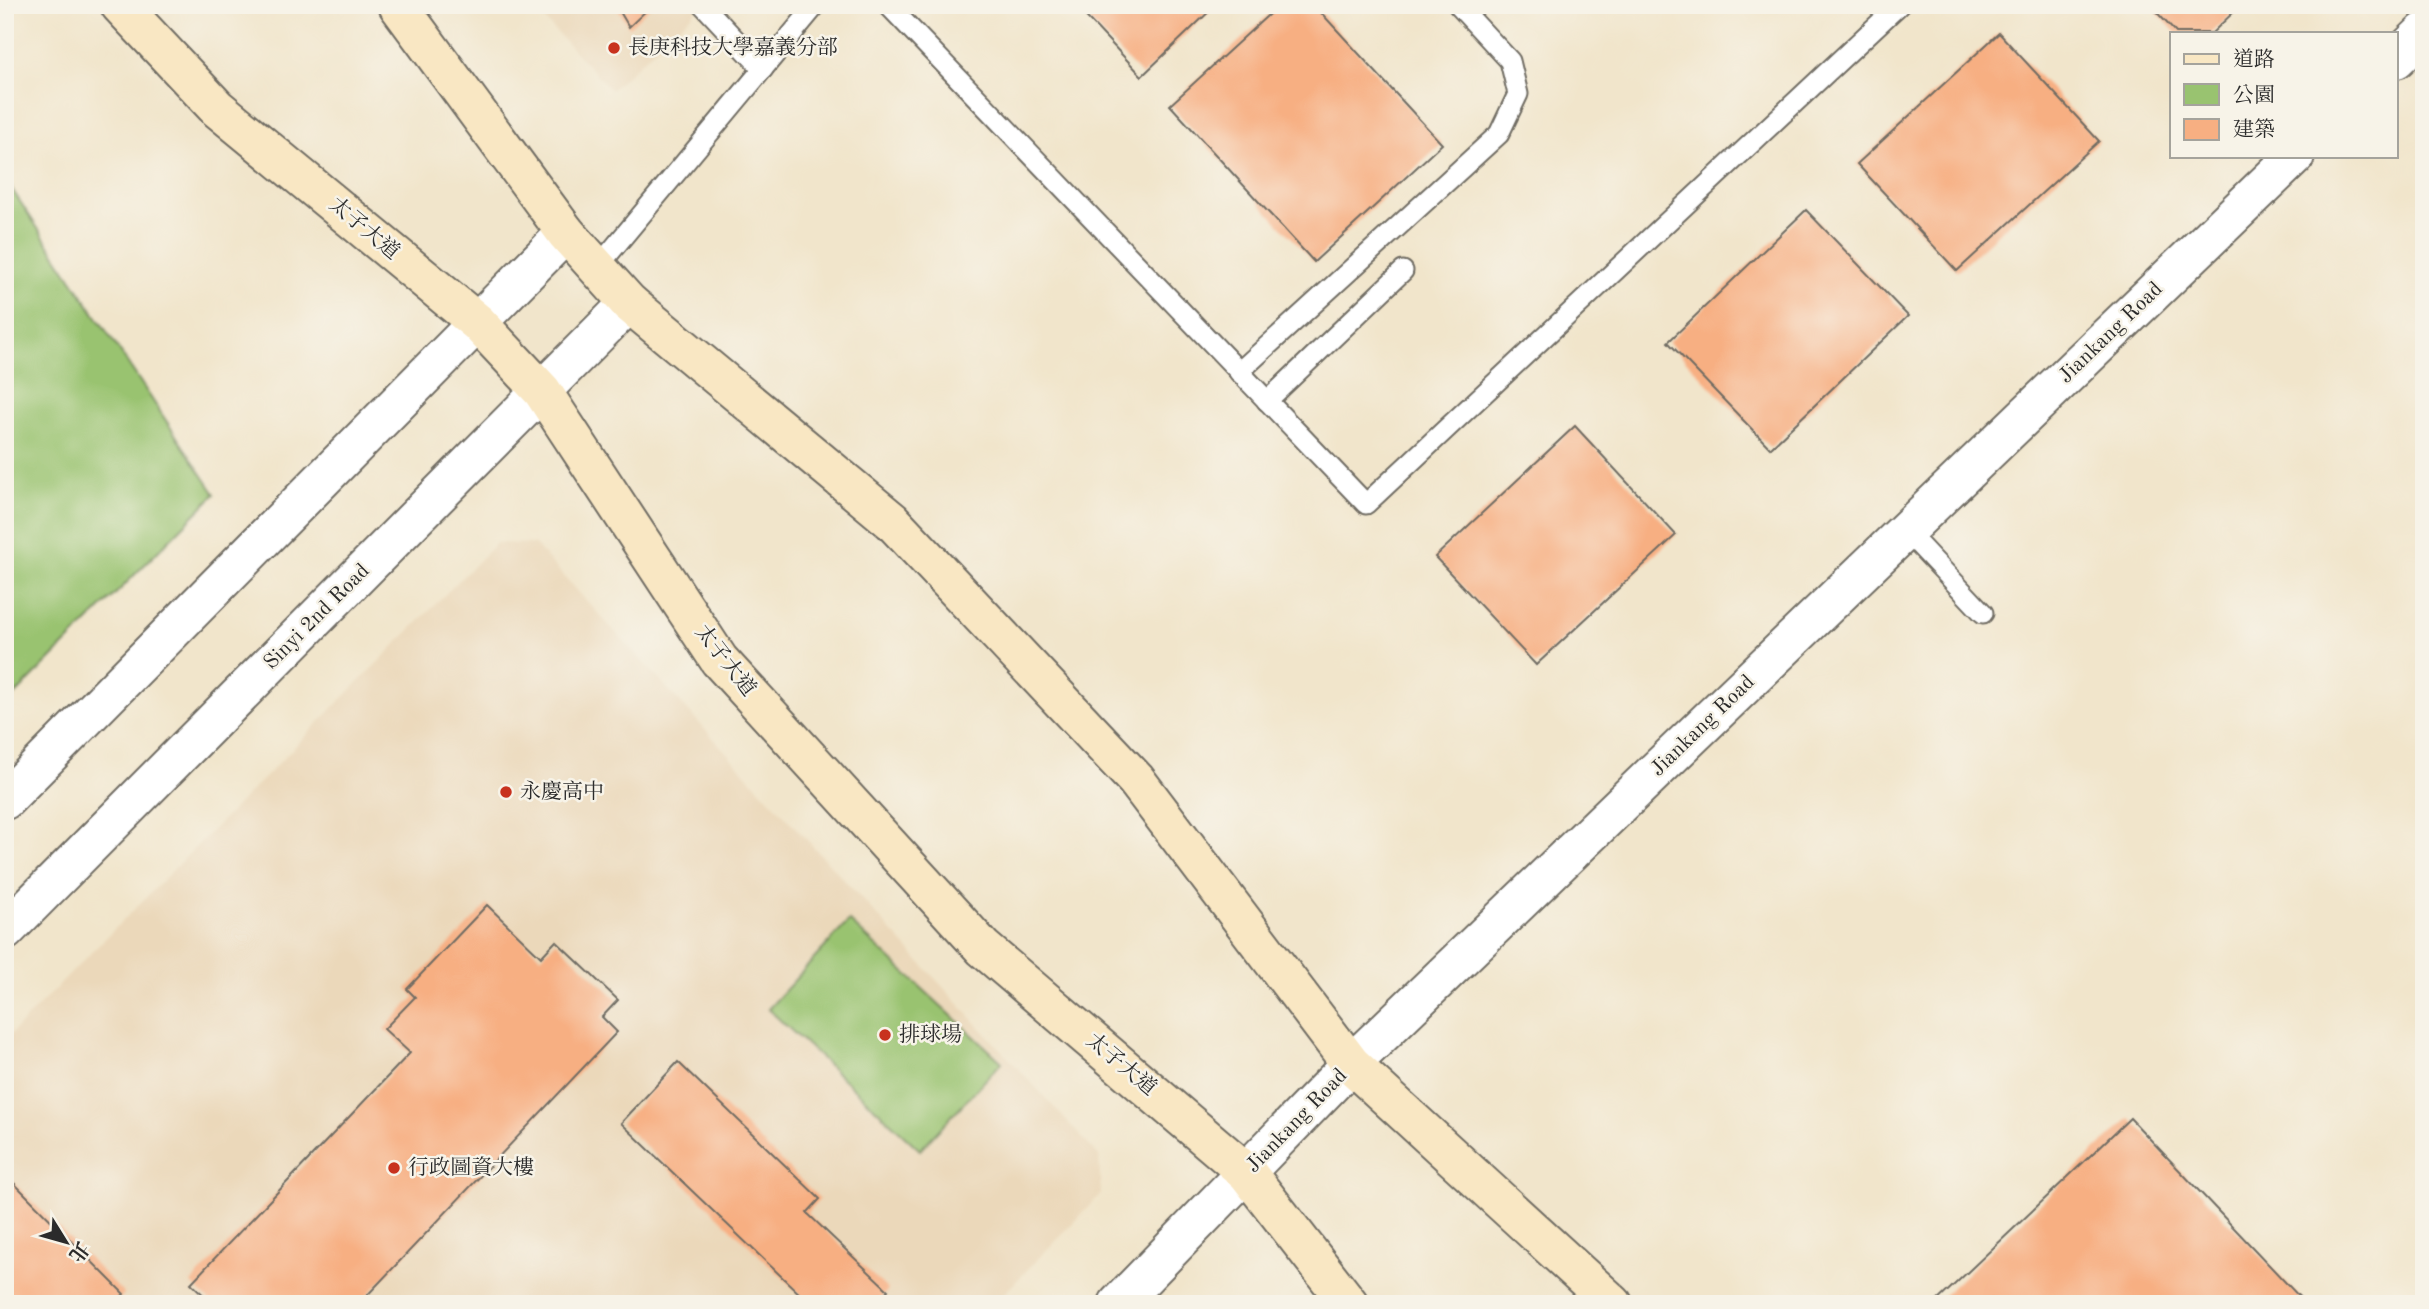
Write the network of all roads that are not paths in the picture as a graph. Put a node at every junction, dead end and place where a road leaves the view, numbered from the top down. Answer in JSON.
{"nodes":[{"id":1,"x":120,"y":5,"type":"edge"},
{"id":2,"x":398,"y":5,"type":"edge"},
{"id":3,"x":703,"y":5,"type":"edge"},
{"id":4,"x":816,"y":5,"type":"edge"},
{"id":5,"x":887,"y":5,"type":"edge"},
{"id":6,"x":1458,"y":5,"type":"edge"},
{"id":7,"x":1899,"y":5,"type":"edge"},
{"id":8,"x":2424,"y":32,"type":"edge"},
{"id":9,"x":2398,"y":57,"type":"edge"},
{"id":10,"x":763,"y":69,"type":"junction"},
{"id":11,"x":2293,"y":158,"type":"edge"},
{"id":12,"x":566,"y":233,"type":"junction"},
{"id":13,"x":597,"y":268,"type":"junction"},
{"id":14,"x":1403,"y":271,"type":"dead end"},
{"id":15,"x":629,"y":303,"type":"junction"},
{"id":16,"x":478,"y":323,"type":"junction"},
{"id":17,"x":1239,"y":372,"type":"junction"},
{"id":18,"x":542,"y":391,"type":"junction"},
{"id":19,"x":1267,"y":401,"type":"junction"},
{"id":20,"x":1906,"y":531,"type":"junction"},
{"id":21,"x":1983,"y":613,"type":"dead end"},
{"id":22,"x":5,"y":800,"type":"edge"},
{"id":23,"x":5,"y":930,"type":"edge"},
{"id":24,"x":1351,"y":1064,"type":"junction"},
{"id":25,"x":1247,"y":1172,"type":"junction"},
{"id":26,"x":1118,"y":1304,"type":"edge"},
{"id":27,"x":1349,"y":1304,"type":"edge"},
{"id":28,"x":1613,"y":1304,"type":"edge"}],
"edges":[{"from":1,"to":16,"type":"street","name":"太子大道"},
{"from":2,"to":12,"type":"street"},
{"from":3,"to":10,"type":"lane"},
{"from":4,"to":10,"type":"lane"},
{"from":5,"to":17,"type":"lane"},
{"from":6,"to":17,"type":"lane"},
{"from":7,"to":19,"type":"lane"},
{"from":8,"to":9,"type":"street"},
{"from":10,"to":13,"type":"lane"},
{"from":11,"to":20,"type":"street","name":"Jiankang Road"},
{"from":12,"to":13,"type":"street"},
{"from":12,"to":16,"type":"street"},
{"from":13,"to":15,"type":"street"},
{"from":14,"to":19,"type":"lane"},
{"from":15,"to":18,"type":"street","name":"Sinyi 2nd Road"},
{"from":15,"to":24,"type":"street"},
{"from":16,"to":18,"type":"street","name":"太子大道"},
{"from":16,"to":22,"type":"street"},
{"from":17,"to":19,"type":"lane"},
{"from":18,"to":23,"type":"street","name":"Sinyi 2nd Road"},
{"from":18,"to":25,"type":"street","name":"太子大道"},
{"from":20,"to":21,"type":"lane"},
{"from":20,"to":24,"type":"street","name":"Jiankang Road"},
{"from":24,"to":25,"type":"street","name":"Jiankang Road"},
{"from":24,"to":28,"type":"street"},
{"from":25,"to":26,"type":"street","name":"Jiankang Road"},
{"from":25,"to":27,"type":"street","name":"太子大道"}]}
